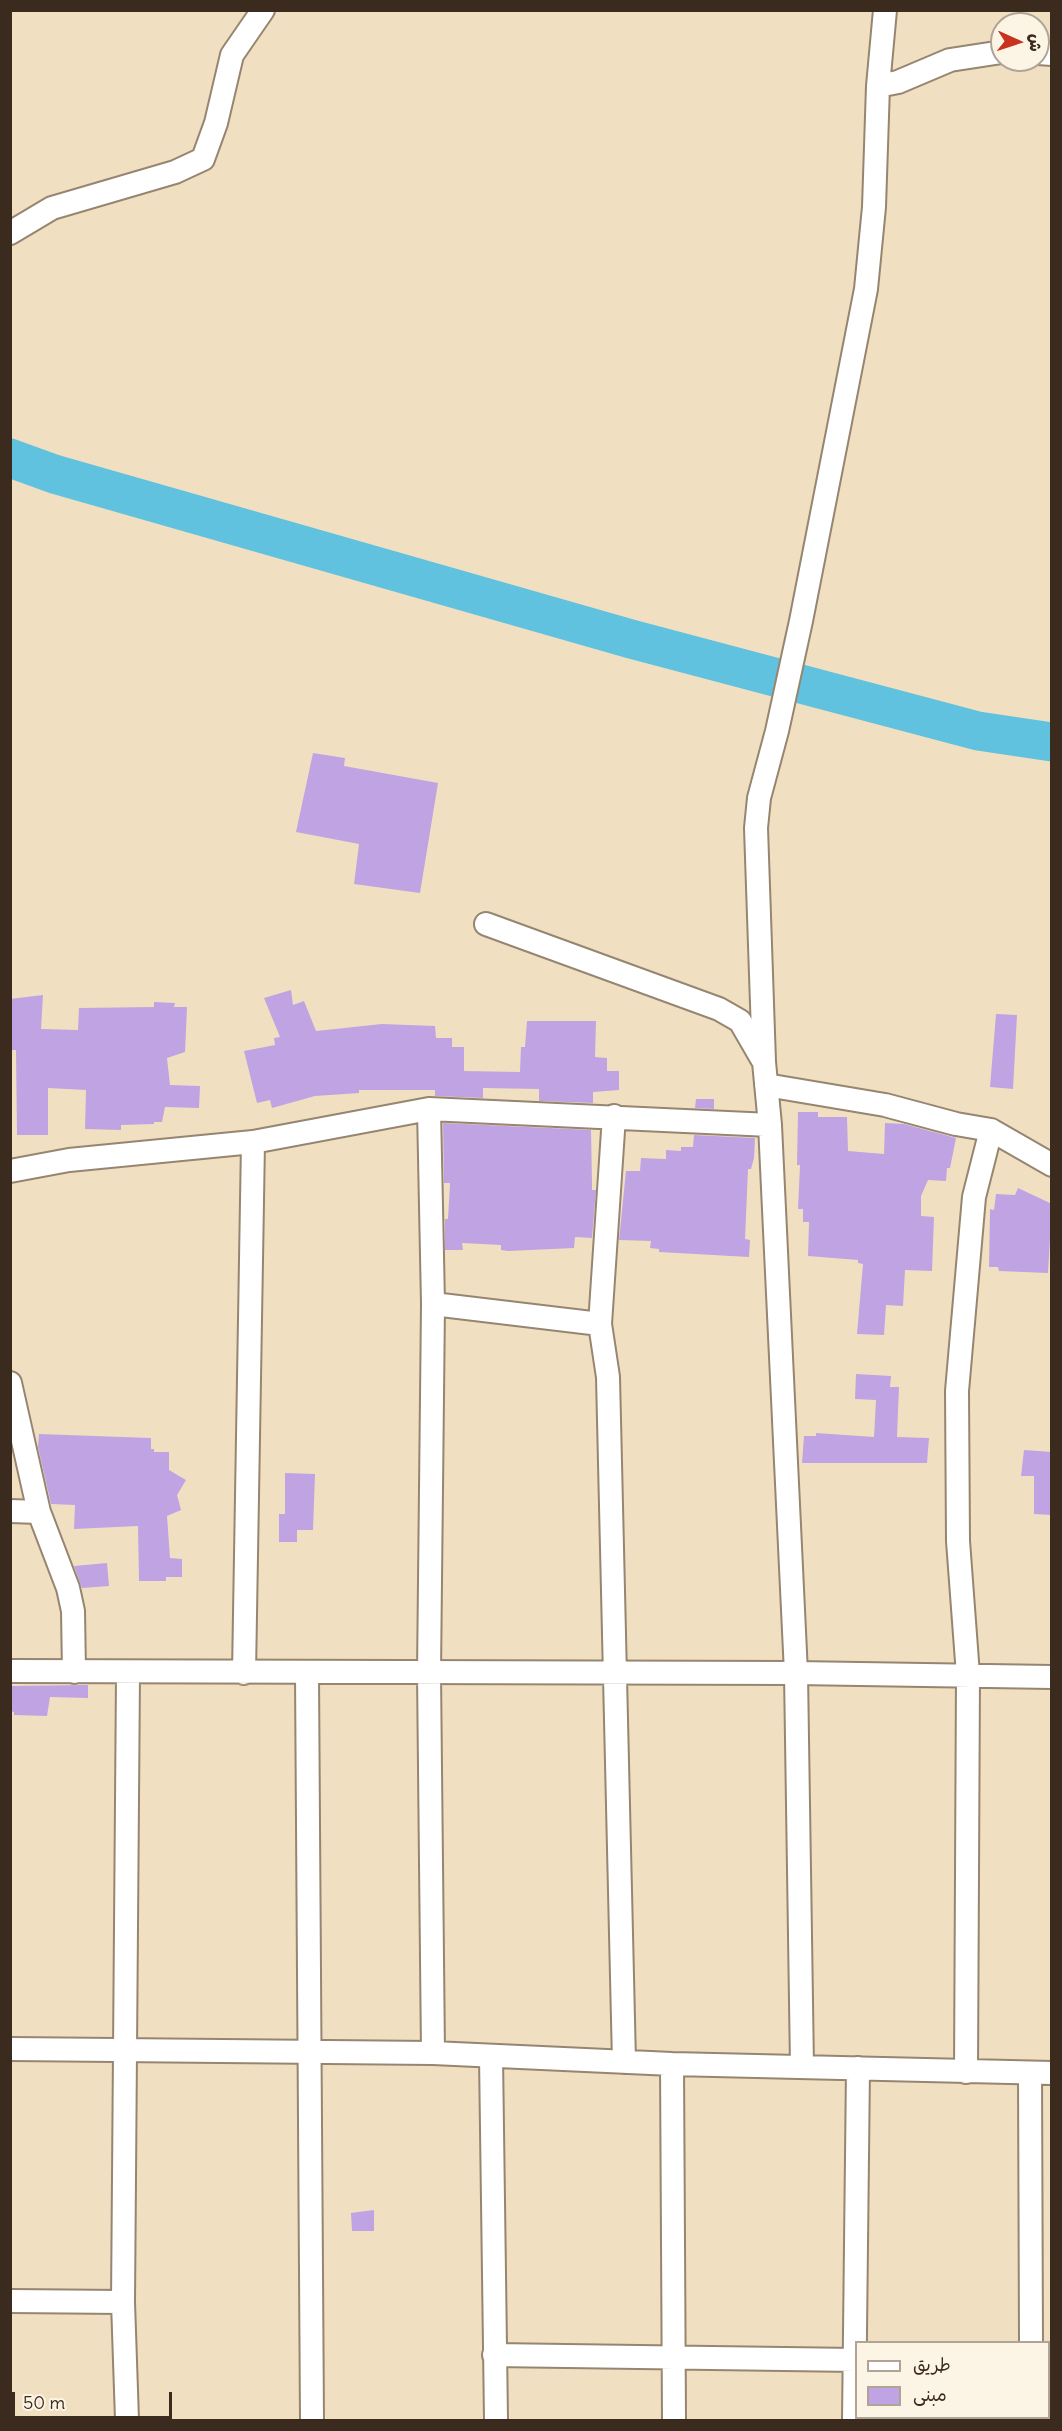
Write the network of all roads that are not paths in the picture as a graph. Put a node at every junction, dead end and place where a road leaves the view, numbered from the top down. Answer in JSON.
{"nodes":[{"id":1,"x":263,"y":10,"type":"edge"},
{"id":2,"x":885,"y":10,"type":"edge"},
{"id":3,"x":990,"y":54,"type":"edge"},
{"id":4,"x":878,"y":86,"type":"junction"},
{"id":5,"x":10,"y":233,"type":"edge"},
{"id":6,"x":486,"y":924,"type":"dead end"},
{"id":7,"x":764,"y":1062,"type":"junction"},
{"id":8,"x":766,"y":1085,"type":"junction"},
{"id":9,"x":429,"y":1108,"type":"junction"},
{"id":10,"x":614,"y":1116,"type":"junction"},
{"id":11,"x":770,"y":1125,"type":"junction"},
{"id":12,"x":991,"y":1130,"type":"junction"},
{"id":13,"x":253,"y":1142,"type":"junction"},
{"id":14,"x":1052,"y":1165,"type":"edge"},
{"id":15,"x":10,"y":1171,"type":"edge"},
{"id":16,"x":433,"y":1304,"type":"junction"},
{"id":17,"x":600,"y":1324,"type":"junction"},
{"id":18,"x":10,"y":1383,"type":"edge"},
{"id":19,"x":10,"y":1511,"type":"edge"},
{"id":20,"x":39,"y":1512,"type":"junction"},
{"id":21,"x":10,"y":1671,"type":"edge"},
{"id":22,"x":74,"y":1672,"type":"junction"},
{"id":23,"x":244,"y":1673,"type":"junction"},
{"id":24,"x":429,"y":1673,"type":"junction"},
{"id":25,"x":614,"y":1673,"type":"junction"},
{"id":26,"x":796,"y":1673,"type":"junction"},
{"id":27,"x":128,"y":1674,"type":"junction"},
{"id":28,"x":306,"y":1674,"type":"junction"},
{"id":29,"x":968,"y":1675,"type":"junction"},
{"id":30,"x":1052,"y":1677,"type":"edge"},
{"id":31,"x":10,"y":2049,"type":"edge"},
{"id":32,"x":127,"y":2052,"type":"junction"},
{"id":33,"x":433,"y":2053,"type":"junction"},
{"id":34,"x":310,"y":2054,"type":"junction"},
{"id":35,"x":491,"y":2056,"type":"junction"},
{"id":36,"x":624,"y":2062,"type":"junction"},
{"id":37,"x":672,"y":2064,"type":"junction"},
{"id":38,"x":802,"y":2067,"type":"junction"},
{"id":39,"x":858,"y":2068,"type":"junction"},
{"id":40,"x":966,"y":2072,"type":"junction"},
{"id":41,"x":1040,"y":2073,"type":"edge"},
{"id":42,"x":10,"y":2301,"type":"edge"},
{"id":43,"x":123,"y":2302,"type":"junction"},
{"id":44,"x":856,"y":2341,"type":"edge"},
{"id":45,"x":1031,"y":2341,"type":"edge"},
{"id":46,"x":494,"y":2355,"type":"junction"},
{"id":47,"x":672,"y":2358,"type":"junction"},
{"id":48,"x":855,"y":2360,"type":"edge"},
{"id":49,"x":855,"y":2390,"type":"edge"},
{"id":50,"x":127,"y":2421,"type":"edge"},
{"id":51,"x":312,"y":2421,"type":"edge"},
{"id":52,"x":496,"y":2421,"type":"edge"},
{"id":53,"x":674,"y":2421,"type":"edge"},
{"id":54,"x":854,"y":2421,"type":"edge"}],
"edges":[{"from":1,"to":5,"type":"street"},
{"from":2,"to":4,"type":"street"},
{"from":3,"to":4,"type":"street"},
{"from":4,"to":7,"type":"street"},
{"from":6,"to":7,"type":"street"},
{"from":7,"to":8,"type":"street"},
{"from":8,"to":11,"type":"street"},
{"from":8,"to":12,"type":"street"},
{"from":9,"to":10,"type":"street"},
{"from":9,"to":13,"type":"street"},
{"from":9,"to":16,"type":"street"},
{"from":10,"to":11,"type":"street"},
{"from":10,"to":17,"type":"street"},
{"from":11,"to":26,"type":"street"},
{"from":12,"to":14,"type":"street"},
{"from":12,"to":29,"type":"street"},
{"from":13,"to":15,"type":"street"},
{"from":13,"to":23,"type":"street"},
{"from":16,"to":17,"type":"street"},
{"from":16,"to":24,"type":"street"},
{"from":17,"to":25,"type":"street"},
{"from":18,"to":20,"type":"street"},
{"from":19,"to":20,"type":"street"},
{"from":20,"to":22,"type":"street"},
{"from":21,"to":22,"type":"street"},
{"from":22,"to":27,"type":"street"},
{"from":23,"to":27,"type":"street"},
{"from":23,"to":28,"type":"street"},
{"from":24,"to":25,"type":"street"},
{"from":24,"to":28,"type":"street"},
{"from":24,"to":33,"type":"street"},
{"from":25,"to":26,"type":"street"},
{"from":25,"to":36,"type":"street"},
{"from":26,"to":29,"type":"street"},
{"from":26,"to":38,"type":"street"},
{"from":27,"to":32,"type":"street"},
{"from":28,"to":34,"type":"street"},
{"from":29,"to":30,"type":"street"},
{"from":29,"to":40,"type":"street"},
{"from":31,"to":32,"type":"street"},
{"from":32,"to":34,"type":"street"},
{"from":32,"to":43,"type":"street"},
{"from":33,"to":34,"type":"street"},
{"from":33,"to":35,"type":"street"},
{"from":34,"to":51,"type":"street"},
{"from":35,"to":36,"type":"street"},
{"from":35,"to":46,"type":"street"},
{"from":36,"to":37,"type":"street"},
{"from":37,"to":38,"type":"street"},
{"from":37,"to":47,"type":"street"},
{"from":38,"to":39,"type":"street"},
{"from":39,"to":40,"type":"street"},
{"from":39,"to":44,"type":"street"},
{"from":40,"to":41,"type":"street"},
{"from":41,"to":45,"type":"street"},
{"from":42,"to":43,"type":"street"},
{"from":43,"to":50,"type":"street"},
{"from":46,"to":47,"type":"street"},
{"from":46,"to":52,"type":"street"},
{"from":47,"to":48,"type":"street"},
{"from":47,"to":53,"type":"street"},
{"from":49,"to":54,"type":"street"}]}
